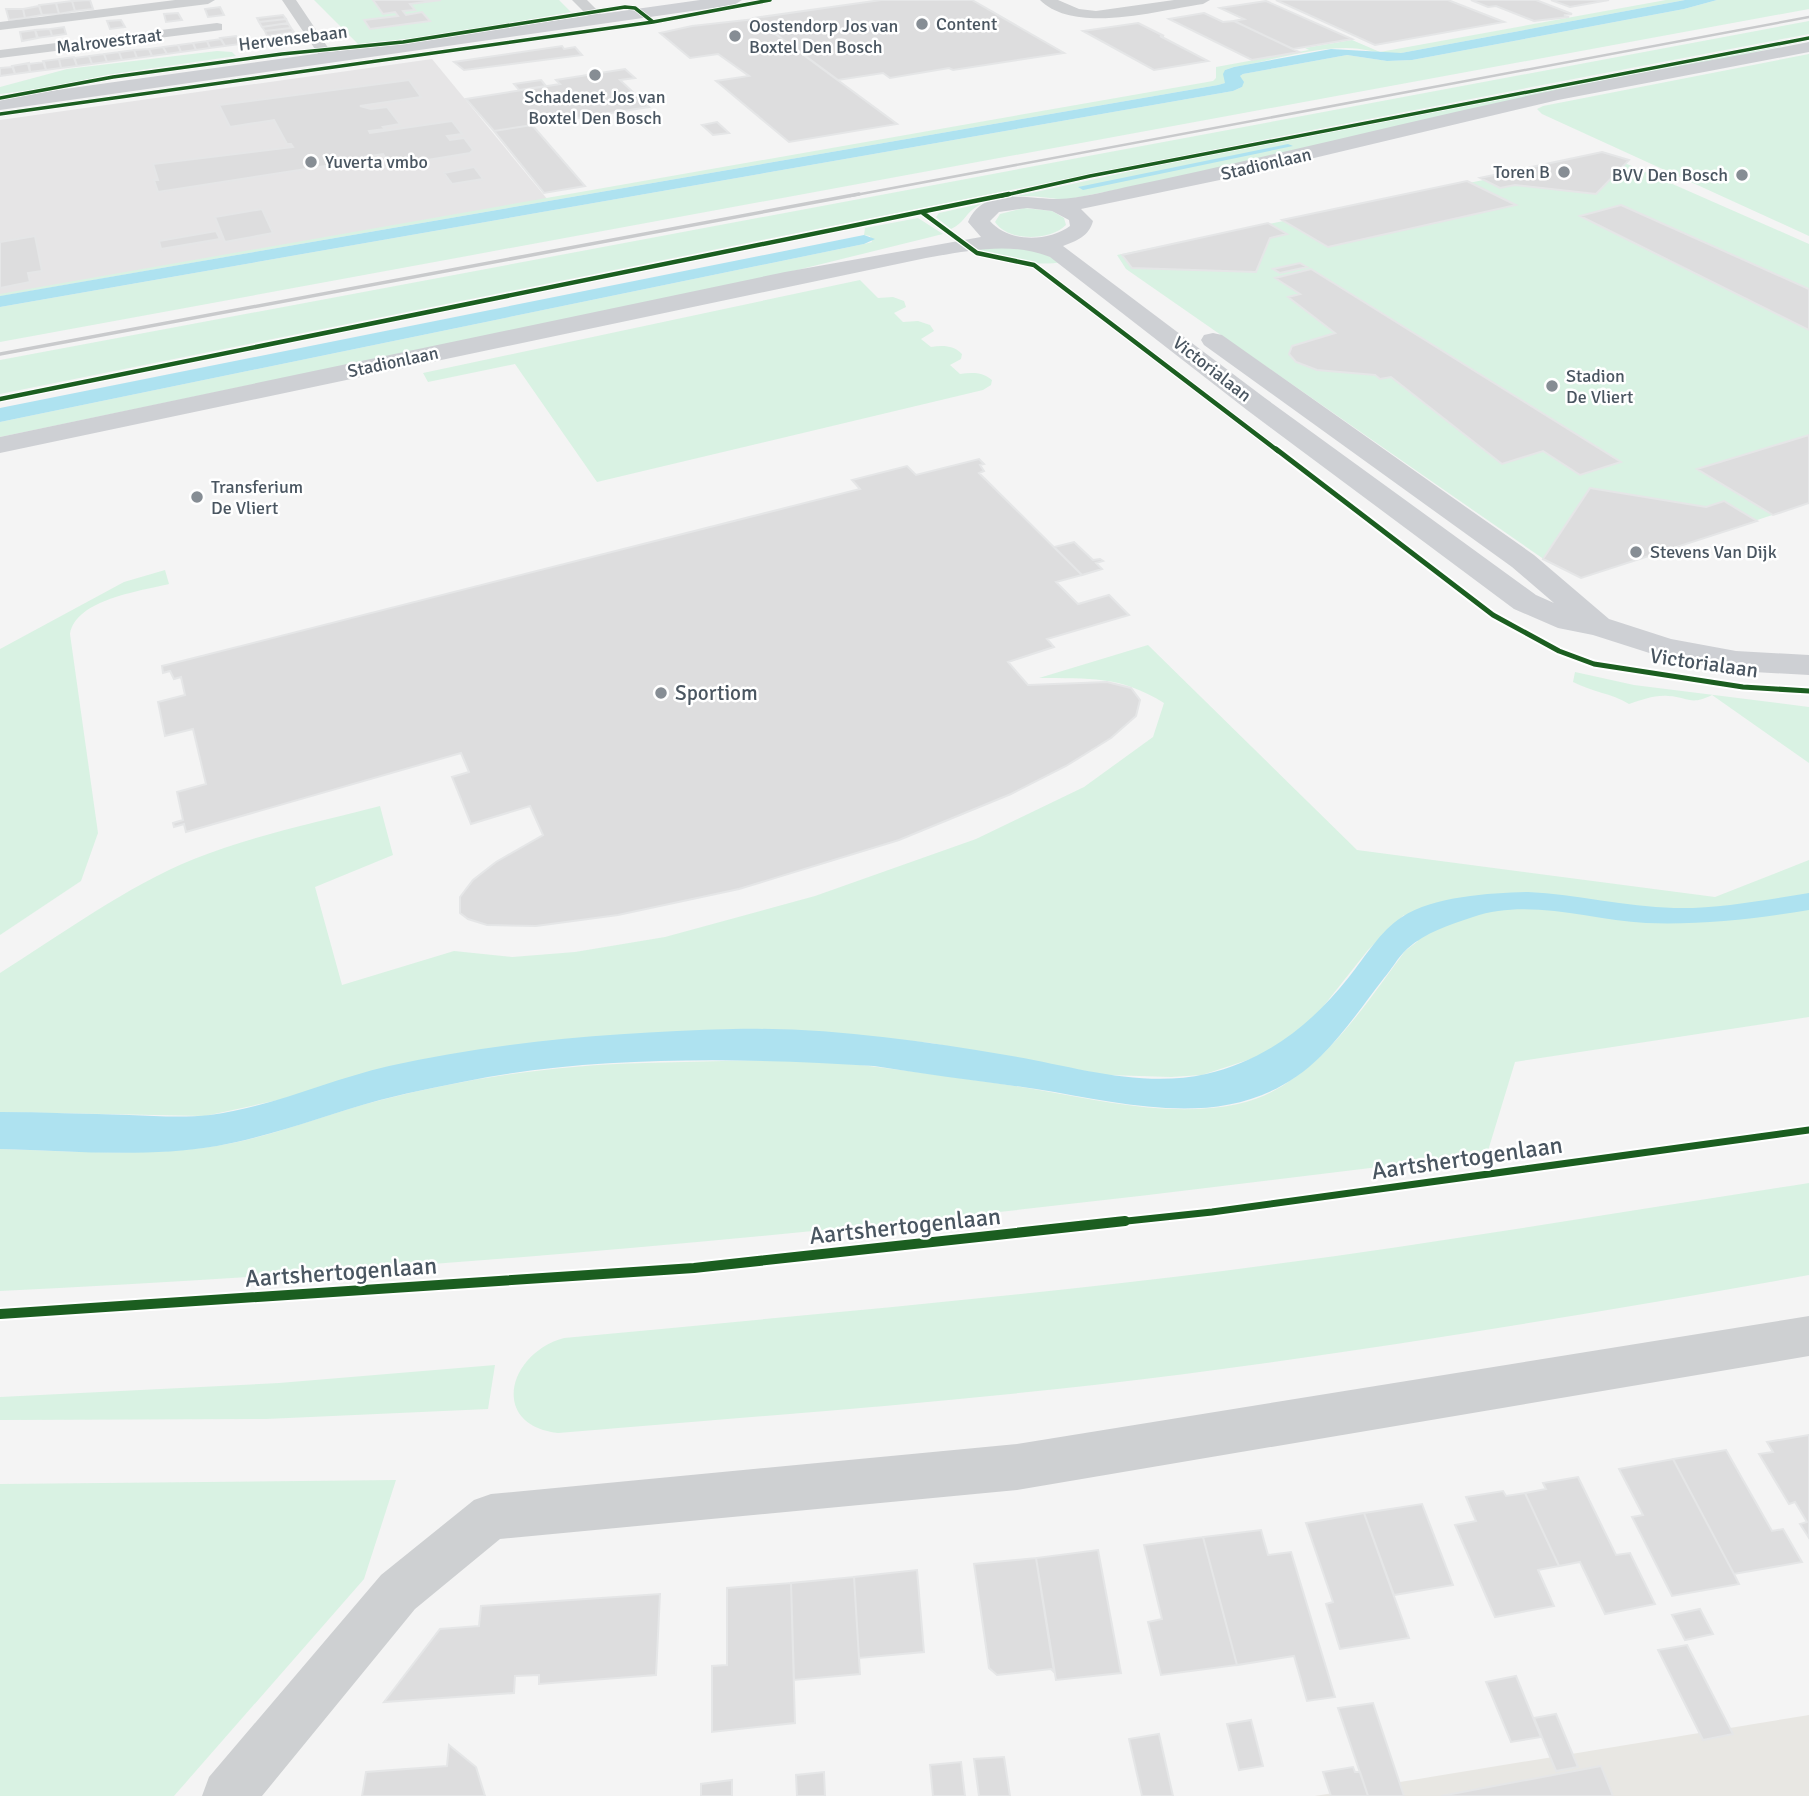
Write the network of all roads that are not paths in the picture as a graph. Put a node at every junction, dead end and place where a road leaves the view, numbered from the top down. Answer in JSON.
{"nodes":[{"id":1,"x":208,"y":0,"type":"edge"},
{"id":2,"x":289,"y":0,"type":"edge"},
{"id":3,"x":579,"y":0,"type":"edge"},
{"id":4,"x":734,"y":0,"type":"edge"},
{"id":5,"x":1047,"y":0,"type":"edge"},
{"id":6,"x":1203,"y":0,"type":"edge"},
{"id":7,"x":600,"y":19,"type":"junction"},
{"id":8,"x":0,"y":26,"type":"edge"},
{"id":9,"x":217,"y":27,"type":"dead end"},
{"id":10,"x":1809,"y":47,"type":"edge"},
{"id":11,"x":0,"y":54,"type":"edge"},
{"id":12,"x":328,"y":58,"type":"junction"},
{"id":13,"x":0,"y":104,"type":"edge"},
{"id":14,"x":1473,"y":115,"type":"junction"},
{"id":15,"x":1057,"y":205,"type":"junction"},
{"id":16,"x":979,"y":222,"type":"junction"},
{"id":17,"x":1076,"y":229,"type":"junction"},
{"id":18,"x":1024,"y":242,"type":"junction"},
{"id":19,"x":785,"y":279,"type":"junction"},
{"id":20,"x":0,"y":444,"type":"edge"},
{"id":21,"x":1599,"y":626,"type":"junction"},
{"id":22,"x":1809,"y":664,"type":"edge"},
{"id":23,"x":1809,"y":1336,"type":"edge"},
{"id":24,"x":228,"y":1796,"type":"edge"}],
"edges":[{"from":1,"to":8,"type":"street"},
{"from":2,"to":12,"type":"street"},
{"from":3,"to":7,"type":"street"},
{"from":4,"to":7,"type":"main road","name":"Hervensebaan"},
{"from":5,"to":6,"type":"street"},
{"from":7,"to":12,"type":"main road","name":"Hervensebaan"},
{"from":9,"to":11,"type":"street","name":"Malrovestraat"},
{"from":10,"to":14,"type":"main road","name":"Stadionlaan"},
{"from":12,"to":13,"type":"main road","name":"Hervensebaan"},
{"from":14,"to":15,"type":"main road","name":"Stadionlaan"},
{"from":14,"to":17,"type":"main road","name":"Stadionlaan"},
{"from":15,"to":16,"type":"main road","name":"Stadionlaan"},
{"from":15,"to":17,"type":"main road","name":"Victorialaan"},
{"from":16,"to":18,"type":"main road","name":"Victorialaan"},
{"from":16,"to":19,"type":"main road","name":"Stadionlaan"},
{"from":17,"to":18,"type":"main road","name":"Stadionlaan"},
{"from":17,"to":21,"type":"main road","name":"Victorialaan"},
{"from":18,"to":19,"type":"main road","name":"Stadionlaan"},
{"from":18,"to":21,"type":"main road","name":"Victorialaan"},
{"from":19,"to":20,"type":"main road","name":"Stadionlaan"},
{"from":21,"to":22,"type":"main road","name":"Victorialaan"},
{"from":23,"to":24,"type":"street"}]}
